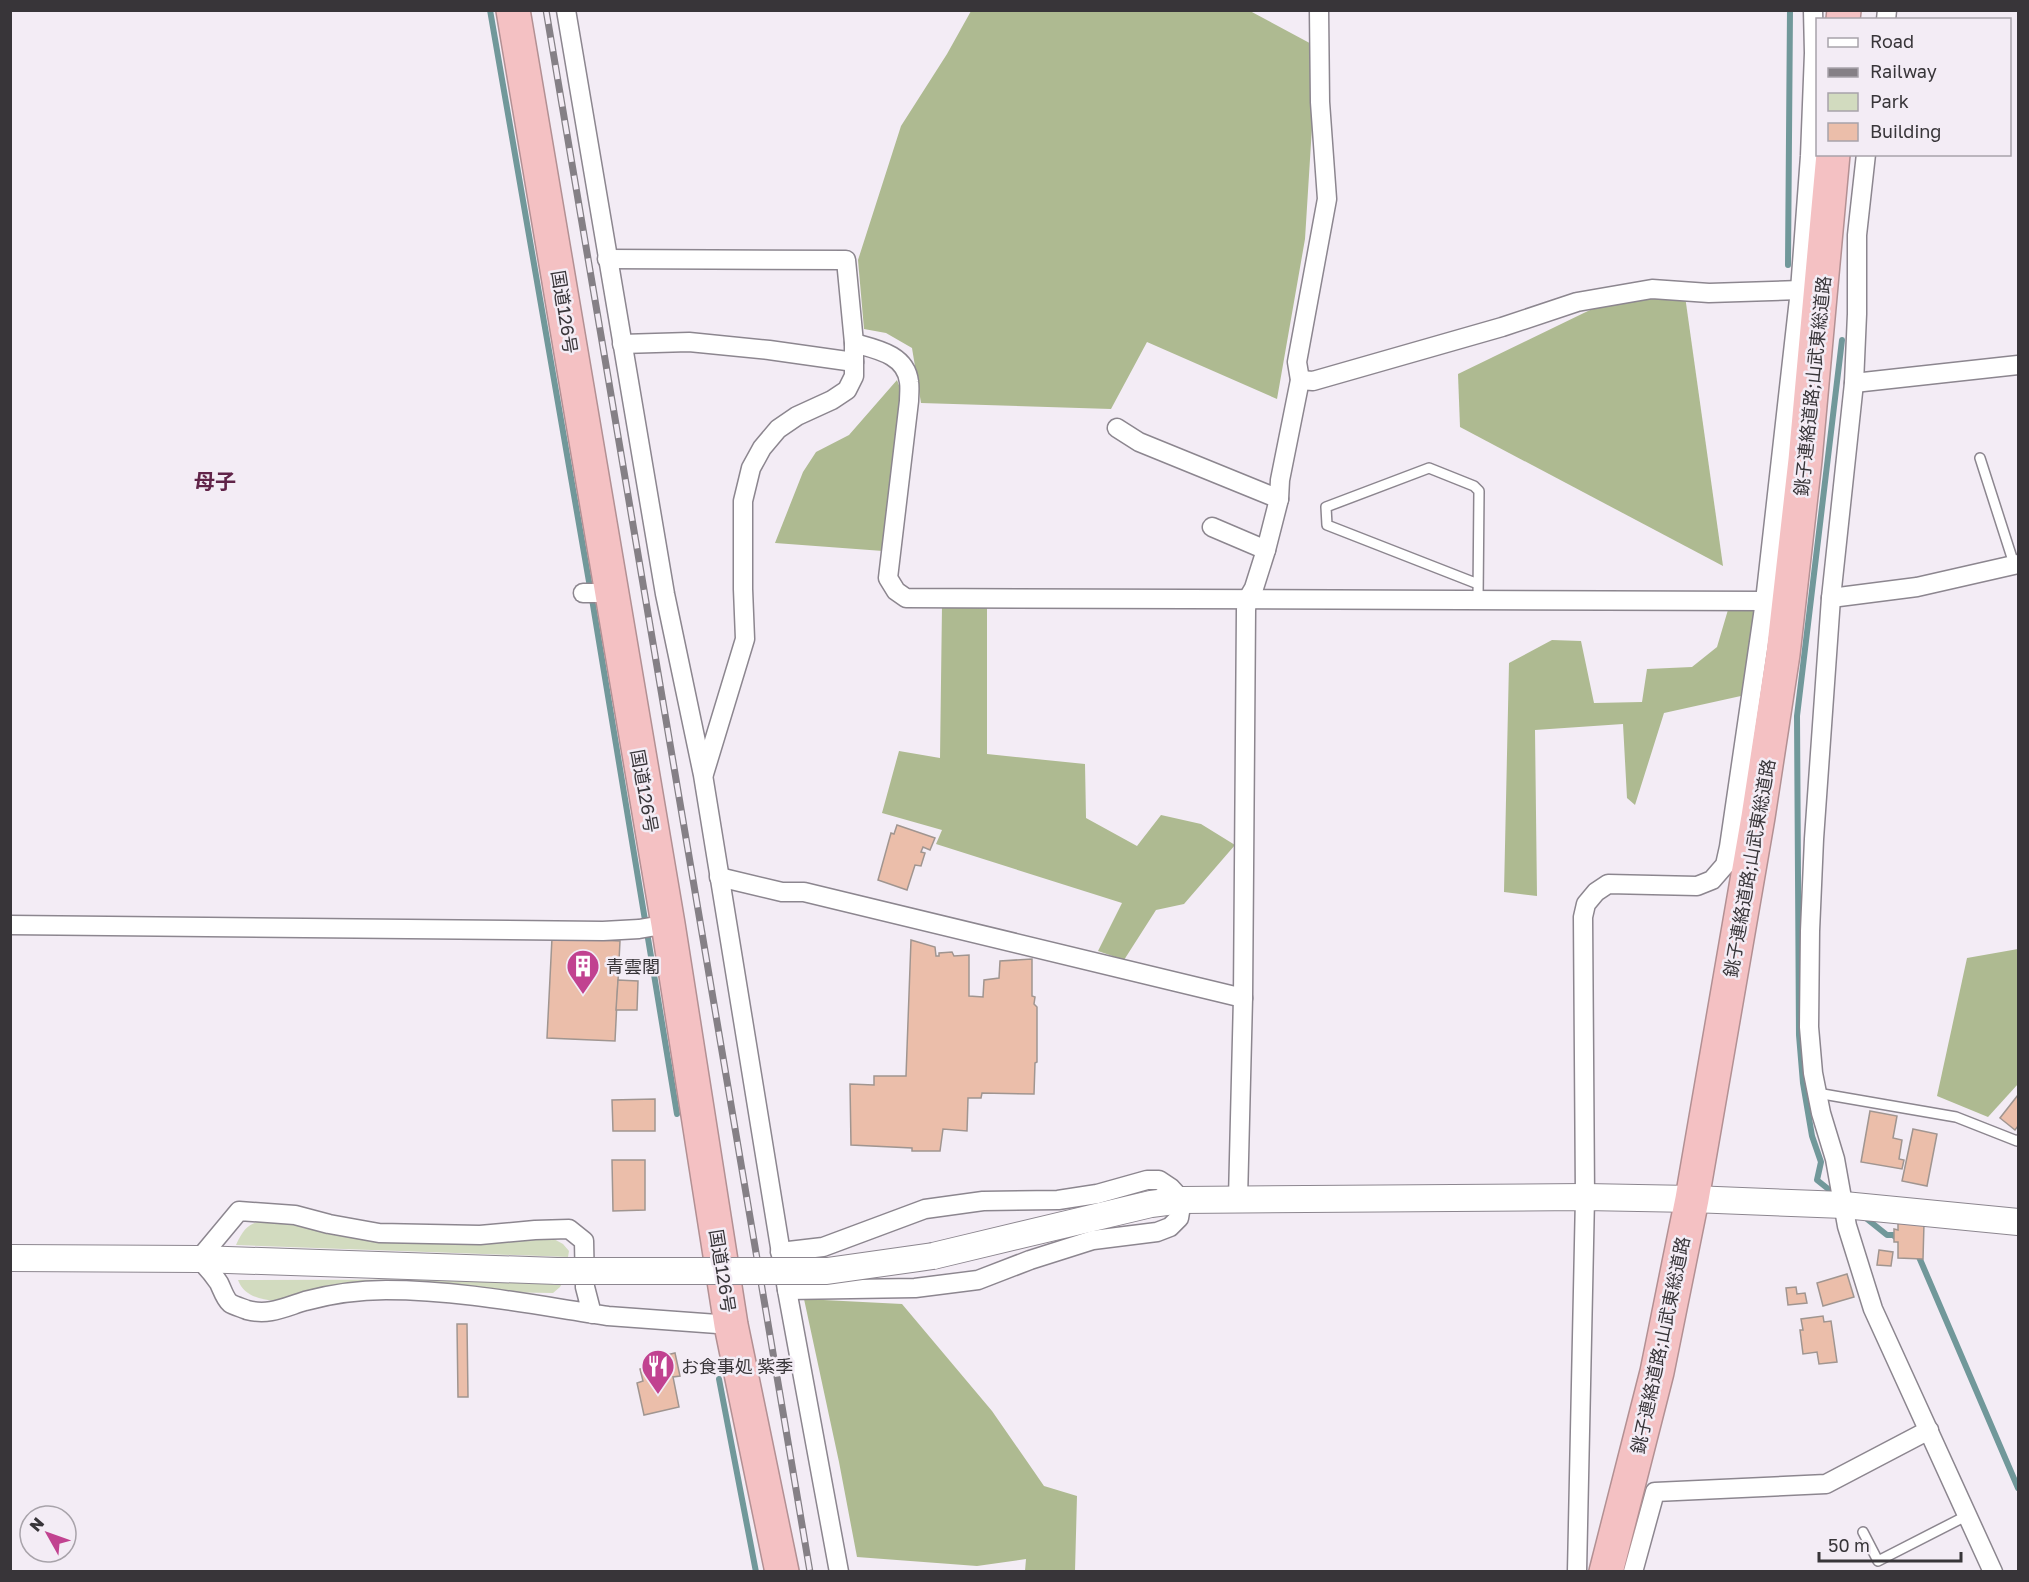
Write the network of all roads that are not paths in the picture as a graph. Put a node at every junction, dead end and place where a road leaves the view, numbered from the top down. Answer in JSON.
{"nodes":[{"id":1,"x":513,"y":10,"type":"edge"},
{"id":2,"x":566,"y":10,"type":"edge"},
{"id":3,"x":1319,"y":10,"type":"edge"},
{"id":4,"x":1813,"y":10,"type":"edge"},
{"id":5,"x":1833,"y":156,"type":"edge"},
{"id":6,"x":1866,"y":156,"type":"edge"},
{"id":7,"x":607,"y":259,"type":"junction"},
{"id":8,"x":1800,"y":291,"type":"junction"},
{"id":9,"x":854,"y":343,"type":"junction"},
{"id":10,"x":622,"y":344,"type":"junction"},
{"id":11,"x":854,"y":362,"type":"junction"},
{"id":12,"x":2019,"y":365,"type":"edge"},
{"id":13,"x":1300,"y":380,"type":"junction"},
{"id":14,"x":1854,"y":383,"type":"junction"},
{"id":15,"x":1117,"y":428,"type":"dead end"},
{"id":16,"x":1980,"y":459,"type":"dead end"},
{"id":17,"x":1279,"y":499,"type":"junction"},
{"id":18,"x":1212,"y":527,"type":"dead end"},
{"id":19,"x":1266,"y":550,"type":"junction"},
{"id":20,"x":2016,"y":564,"type":"edge"},
{"id":21,"x":1478,"y":591,"type":"junction"},
{"id":22,"x":1831,"y":598,"type":"junction"},
{"id":23,"x":1248,"y":600,"type":"junction"},
{"id":24,"x":1765,"y":601,"type":"junction"},
{"id":25,"x":703,"y":775,"type":"junction"},
{"id":26,"x":720,"y":877,"type":"junction"},
{"id":27,"x":10,"y":925,"type":"edge"},
{"id":28,"x":653,"y":927,"type":"junction"},
{"id":29,"x":1243,"y":999,"type":"junction"},
{"id":30,"x":1817,"y":1093,"type":"junction"},
{"id":31,"x":2019,"y":1140,"type":"edge"},
{"id":32,"x":1585,"y":1197,"type":"junction"},
{"id":33,"x":1238,"y":1199,"type":"junction"},
{"id":34,"x":1692,"y":1199,"type":"junction"},
{"id":35,"x":1182,"y":1200,"type":"junction"},
{"id":36,"x":1844,"y":1204,"type":"junction"},
{"id":37,"x":2019,"y":1222,"type":"edge"},
{"id":38,"x":781,"y":1256,"type":"junction"},
{"id":39,"x":10,"y":1258,"type":"edge"},
{"id":40,"x":199,"y":1259,"type":"junction"},
{"id":41,"x":721,"y":1263,"type":"junction"},
{"id":42,"x":787,"y":1290,"type":"junction"},
{"id":43,"x":592,"y":1314,"type":"junction"},
{"id":44,"x":731,"y":1325,"type":"junction"},
{"id":45,"x":1929,"y":1430,"type":"junction"},
{"id":46,"x":1968,"y":1514,"type":"junction"},
{"id":47,"x":1863,"y":1533,"type":"dead end"},
{"id":48,"x":782,"y":1572,"type":"edge"},
{"id":49,"x":839,"y":1572,"type":"edge"},
{"id":50,"x":1577,"y":1572,"type":"edge"},
{"id":51,"x":1606,"y":1572,"type":"edge"},
{"id":52,"x":1633,"y":1572,"type":"edge"},
{"id":53,"x":1993,"y":1572,"type":"edge"}],
"edges":[{"from":1,"to":28,"type":"highway","name":"国道126号"},
{"from":2,"to":7,"type":"street"},
{"from":3,"to":13,"type":"street"},
{"from":4,"to":8,"type":"street"},
{"from":5,"to":34,"type":"highway","name":"銚子連絡道路;山武東総道路"},
{"from":6,"to":14,"type":"street"},
{"from":7,"to":9,"type":"street"},
{"from":7,"to":10,"type":"street"},
{"from":8,"to":13,"type":"street"},
{"from":8,"to":24,"type":"street"},
{"from":9,"to":11,"type":"street"},
{"from":9,"to":23,"type":"street"},
{"from":10,"to":11,"type":"street"},
{"from":10,"to":25,"type":"street"},
{"from":11,"to":25,"type":"street"},
{"from":12,"to":14,"type":"street"},
{"from":13,"to":17,"type":"street"},
{"from":14,"to":22,"type":"street"},
{"from":15,"to":17,"type":"street"},
{"from":16,"to":20,"type":"lane"},
{"from":17,"to":19,"type":"street"},
{"from":18,"to":19,"type":"street"},
{"from":19,"to":23,"type":"street"},
{"from":20,"to":22,"type":"street"},
{"from":21,"to":21,"type":"lane"},
{"from":21,"to":23,"type":"street"},
{"from":21,"to":24,"type":"street"},
{"from":22,"to":30,"type":"street"},
{"from":23,"to":29,"type":"street"},
{"from":24,"to":32,"type":"street"},
{"from":25,"to":26,"type":"street"},
{"from":26,"to":29,"type":"street"},
{"from":26,"to":38,"type":"street"},
{"from":27,"to":28,"type":"street"},
{"from":28,"to":41,"type":"highway","name":"国道126号"},
{"from":29,"to":33,"type":"street"},
{"from":30,"to":31,"type":"lane"},
{"from":30,"to":36,"type":"street"},
{"from":32,"to":33,"type":"street"},
{"from":32,"to":34,"type":"street"},
{"from":32,"to":50,"type":"street"},
{"from":33,"to":35,"type":"street"},
{"from":34,"to":36,"type":"street"},
{"from":34,"to":51,"type":"highway","name":"銚子連絡道路;山武東総道路"},
{"from":35,"to":38,"type":"street"},
{"from":35,"to":40,"type":"street","bridge":true},
{"from":35,"to":42,"type":"street"},
{"from":36,"to":37,"type":"street"},
{"from":36,"to":45,"type":"street"},
{"from":38,"to":41,"type":"street"},
{"from":38,"to":42,"type":"street"},
{"from":39,"to":40,"type":"street"},
{"from":40,"to":43,"type":"street"},
{"from":40,"to":43,"type":"street"},
{"from":41,"to":44,"type":"highway","name":"国道126号"},
{"from":42,"to":49,"type":"street"},
{"from":43,"to":44,"type":"street"},
{"from":44,"to":48,"type":"highway","name":"国道126号"},
{"from":45,"to":46,"type":"street"},
{"from":45,"to":52,"type":"street"},
{"from":46,"to":47,"type":"lane"},
{"from":46,"to":53,"type":"street"}]}
